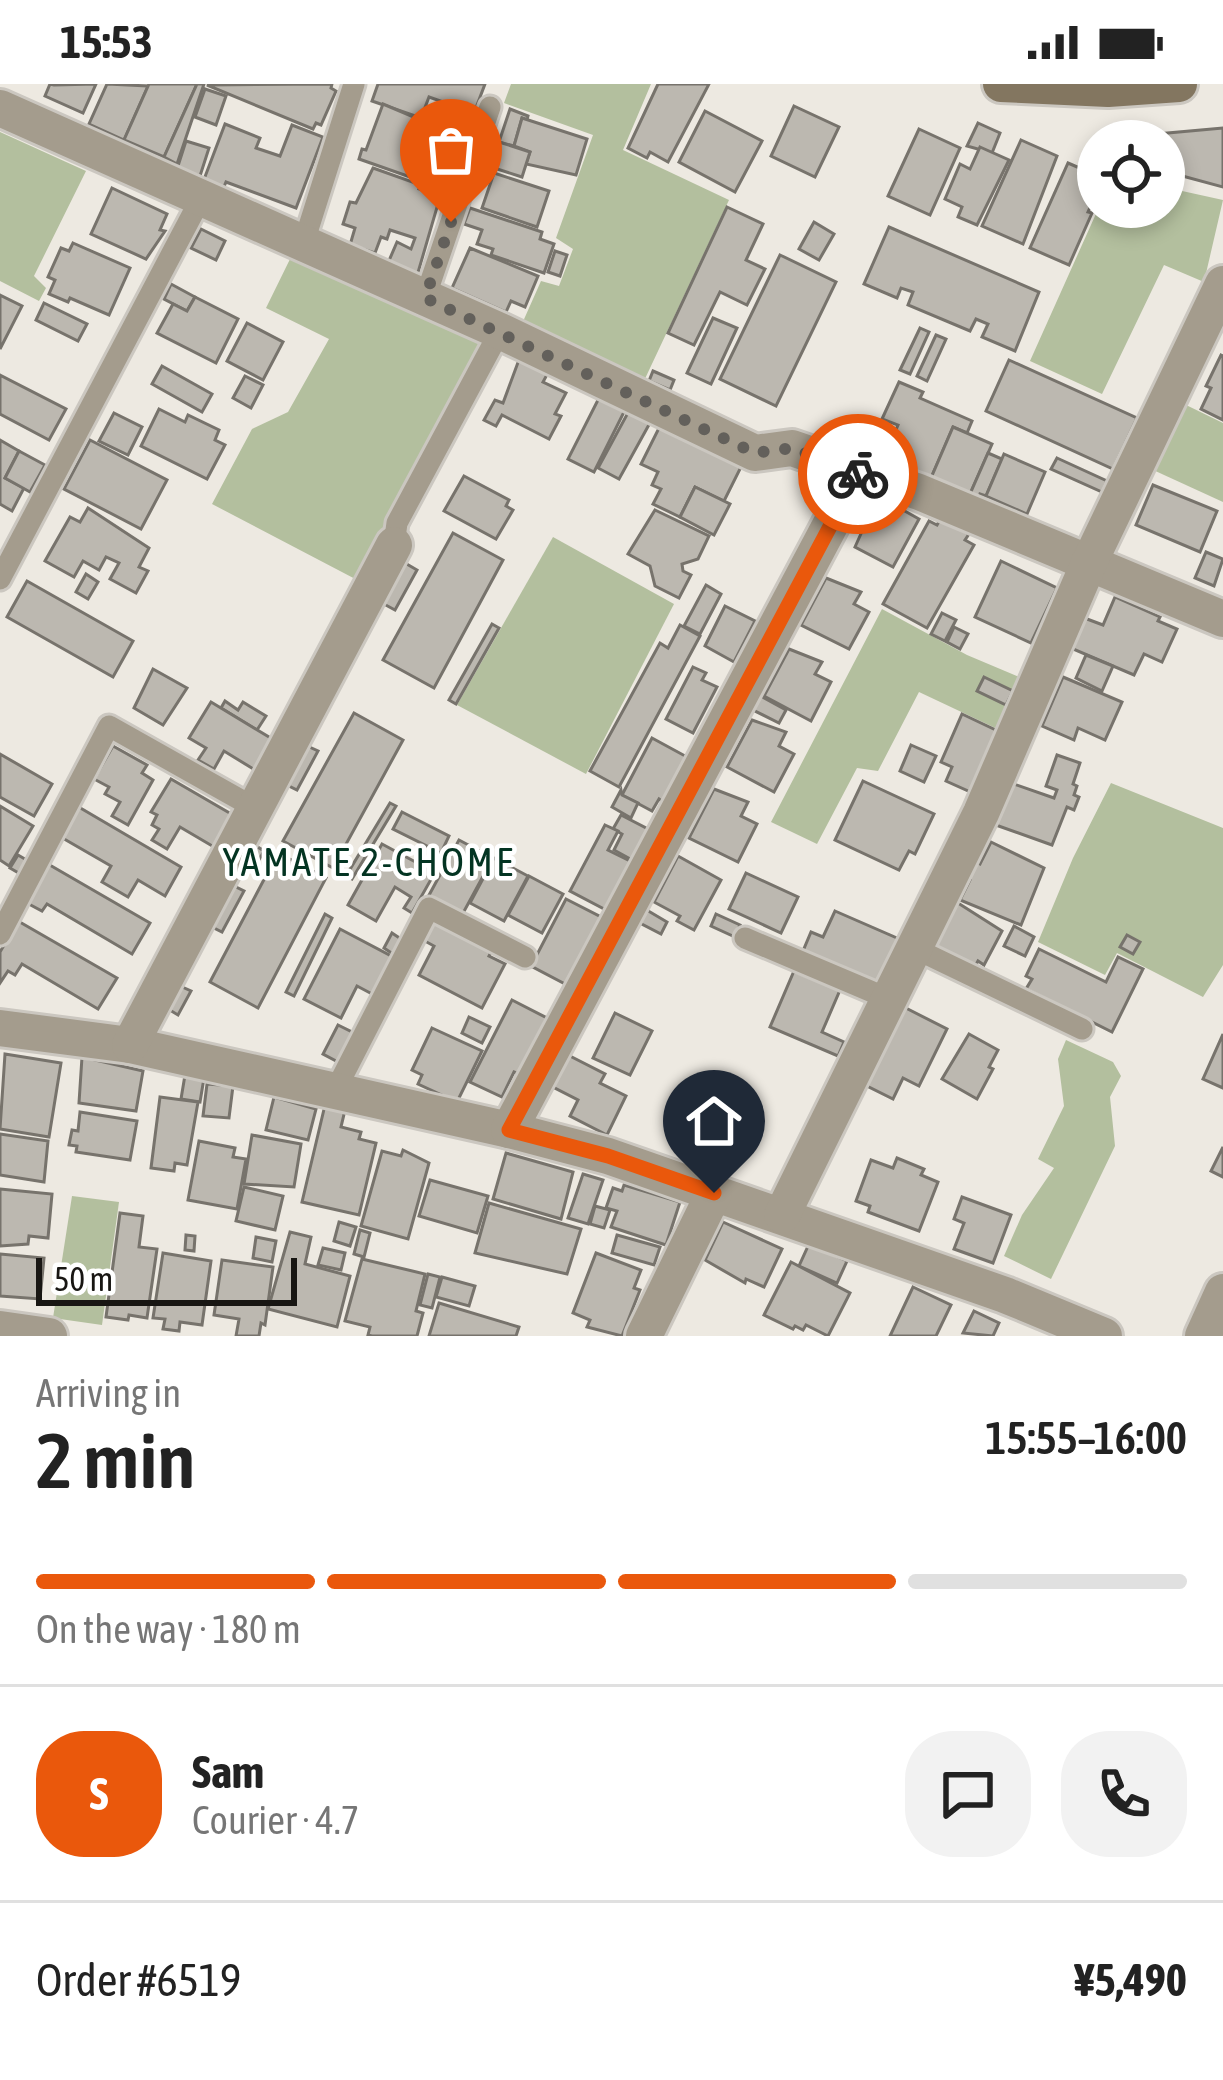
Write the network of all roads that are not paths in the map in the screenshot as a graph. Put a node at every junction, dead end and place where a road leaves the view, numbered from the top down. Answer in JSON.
{"nodes":[{"id":1,"x":354,"y":84,"type":"edge"},
{"id":2,"x":1001,"y":84,"type":"edge"},
{"id":3,"x":1179,"y":84,"type":"edge"},
{"id":4,"x":490,"y":107,"type":"dead end"},
{"id":5,"x":0,"y":108,"type":"edge"},
{"id":6,"x":200,"y":200,"type":"junction"},
{"id":7,"x":303,"y":245,"type":"junction"},
{"id":8,"x":1223,"y":284,"type":"edge"},
{"id":9,"x":425,"y":298,"type":"junction"},
{"id":10,"x":500,"y":331,"type":"junction"},
{"id":11,"x":1212,"y":332,"type":"edge"},
{"id":12,"x":859,"y":471,"type":"junction"},
{"id":13,"x":394,"y":545,"type":"joint"},
{"id":14,"x":1089,"y":563,"type":"junction"},
{"id":15,"x":0,"y":579,"type":"edge"},
{"id":16,"x":1223,"y":619,"type":"edge"},
{"id":17,"x":255,"y":808,"type":"junction"},
{"id":18,"x":0,"y":934,"type":"edge"},
{"id":19,"x":745,"y":938,"type":"dead end"},
{"id":20,"x":914,"y":949,"type":"junction"},
{"id":21,"x":525,"y":957,"type":"dead end"},
{"id":22,"x":889,"y":999,"type":"junction"},
{"id":23,"x":0,"y":1028,"type":"edge"},
{"id":24,"x":1082,"y":1029,"type":"dead end"},
{"id":25,"x":130,"y":1045,"type":"junction"},
{"id":26,"x":334,"y":1091,"type":"junction"},
{"id":27,"x":509,"y":1130,"type":"junction"},
{"id":28,"x":714,"y":1193,"type":"junction"},
{"id":29,"x":782,"y":1215,"type":"junction"},
{"id":30,"x":1223,"y":1292,"type":"edge"},
{"id":31,"x":0,"y":1329,"type":"edge"},
{"id":32,"x":49,"y":1336,"type":"edge"},
{"id":33,"x":644,"y":1336,"type":"edge"},
{"id":34,"x":1104,"y":1336,"type":"edge"},
{"id":35,"x":1203,"y":1336,"type":"edge"}],
"edges":[{"from":1,"to":7,"type":"lane"},
{"from":2,"to":3,"type":"street"},
{"from":4,"to":9,"type":"lane"},
{"from":5,"to":6,"type":"street"},
{"from":6,"to":7,"type":"street"},
{"from":6,"to":15,"type":"lane"},
{"from":7,"to":9,"type":"street"},
{"from":8,"to":11,"type":"street"},
{"from":9,"to":10,"type":"street"},
{"from":10,"to":12,"type":"street"},
{"from":10,"to":13,"type":"lane"},
{"from":11,"to":14,"type":"street"},
{"from":12,"to":14,"type":"street"},
{"from":12,"to":27,"type":"street"},
{"from":13,"to":17,"type":"street"},
{"from":14,"to":16,"type":"street"},
{"from":14,"to":20,"type":"street"},
{"from":17,"to":18,"type":"lane"},
{"from":17,"to":25,"type":"street"},
{"from":19,"to":22,"type":"lane"},
{"from":20,"to":22,"type":"street"},
{"from":20,"to":24,"type":"lane"},
{"from":21,"to":26,"type":"lane"},
{"from":22,"to":29,"type":"street"},
{"from":23,"to":25,"type":"street"},
{"from":25,"to":26,"type":"street"},
{"from":26,"to":27,"type":"street"},
{"from":27,"to":28,"type":"street"},
{"from":28,"to":29,"type":"street"},
{"from":28,"to":33,"type":"street"},
{"from":29,"to":34,"type":"street"},
{"from":30,"to":35,"type":"street"},
{"from":31,"to":32,"type":"street"}]}
